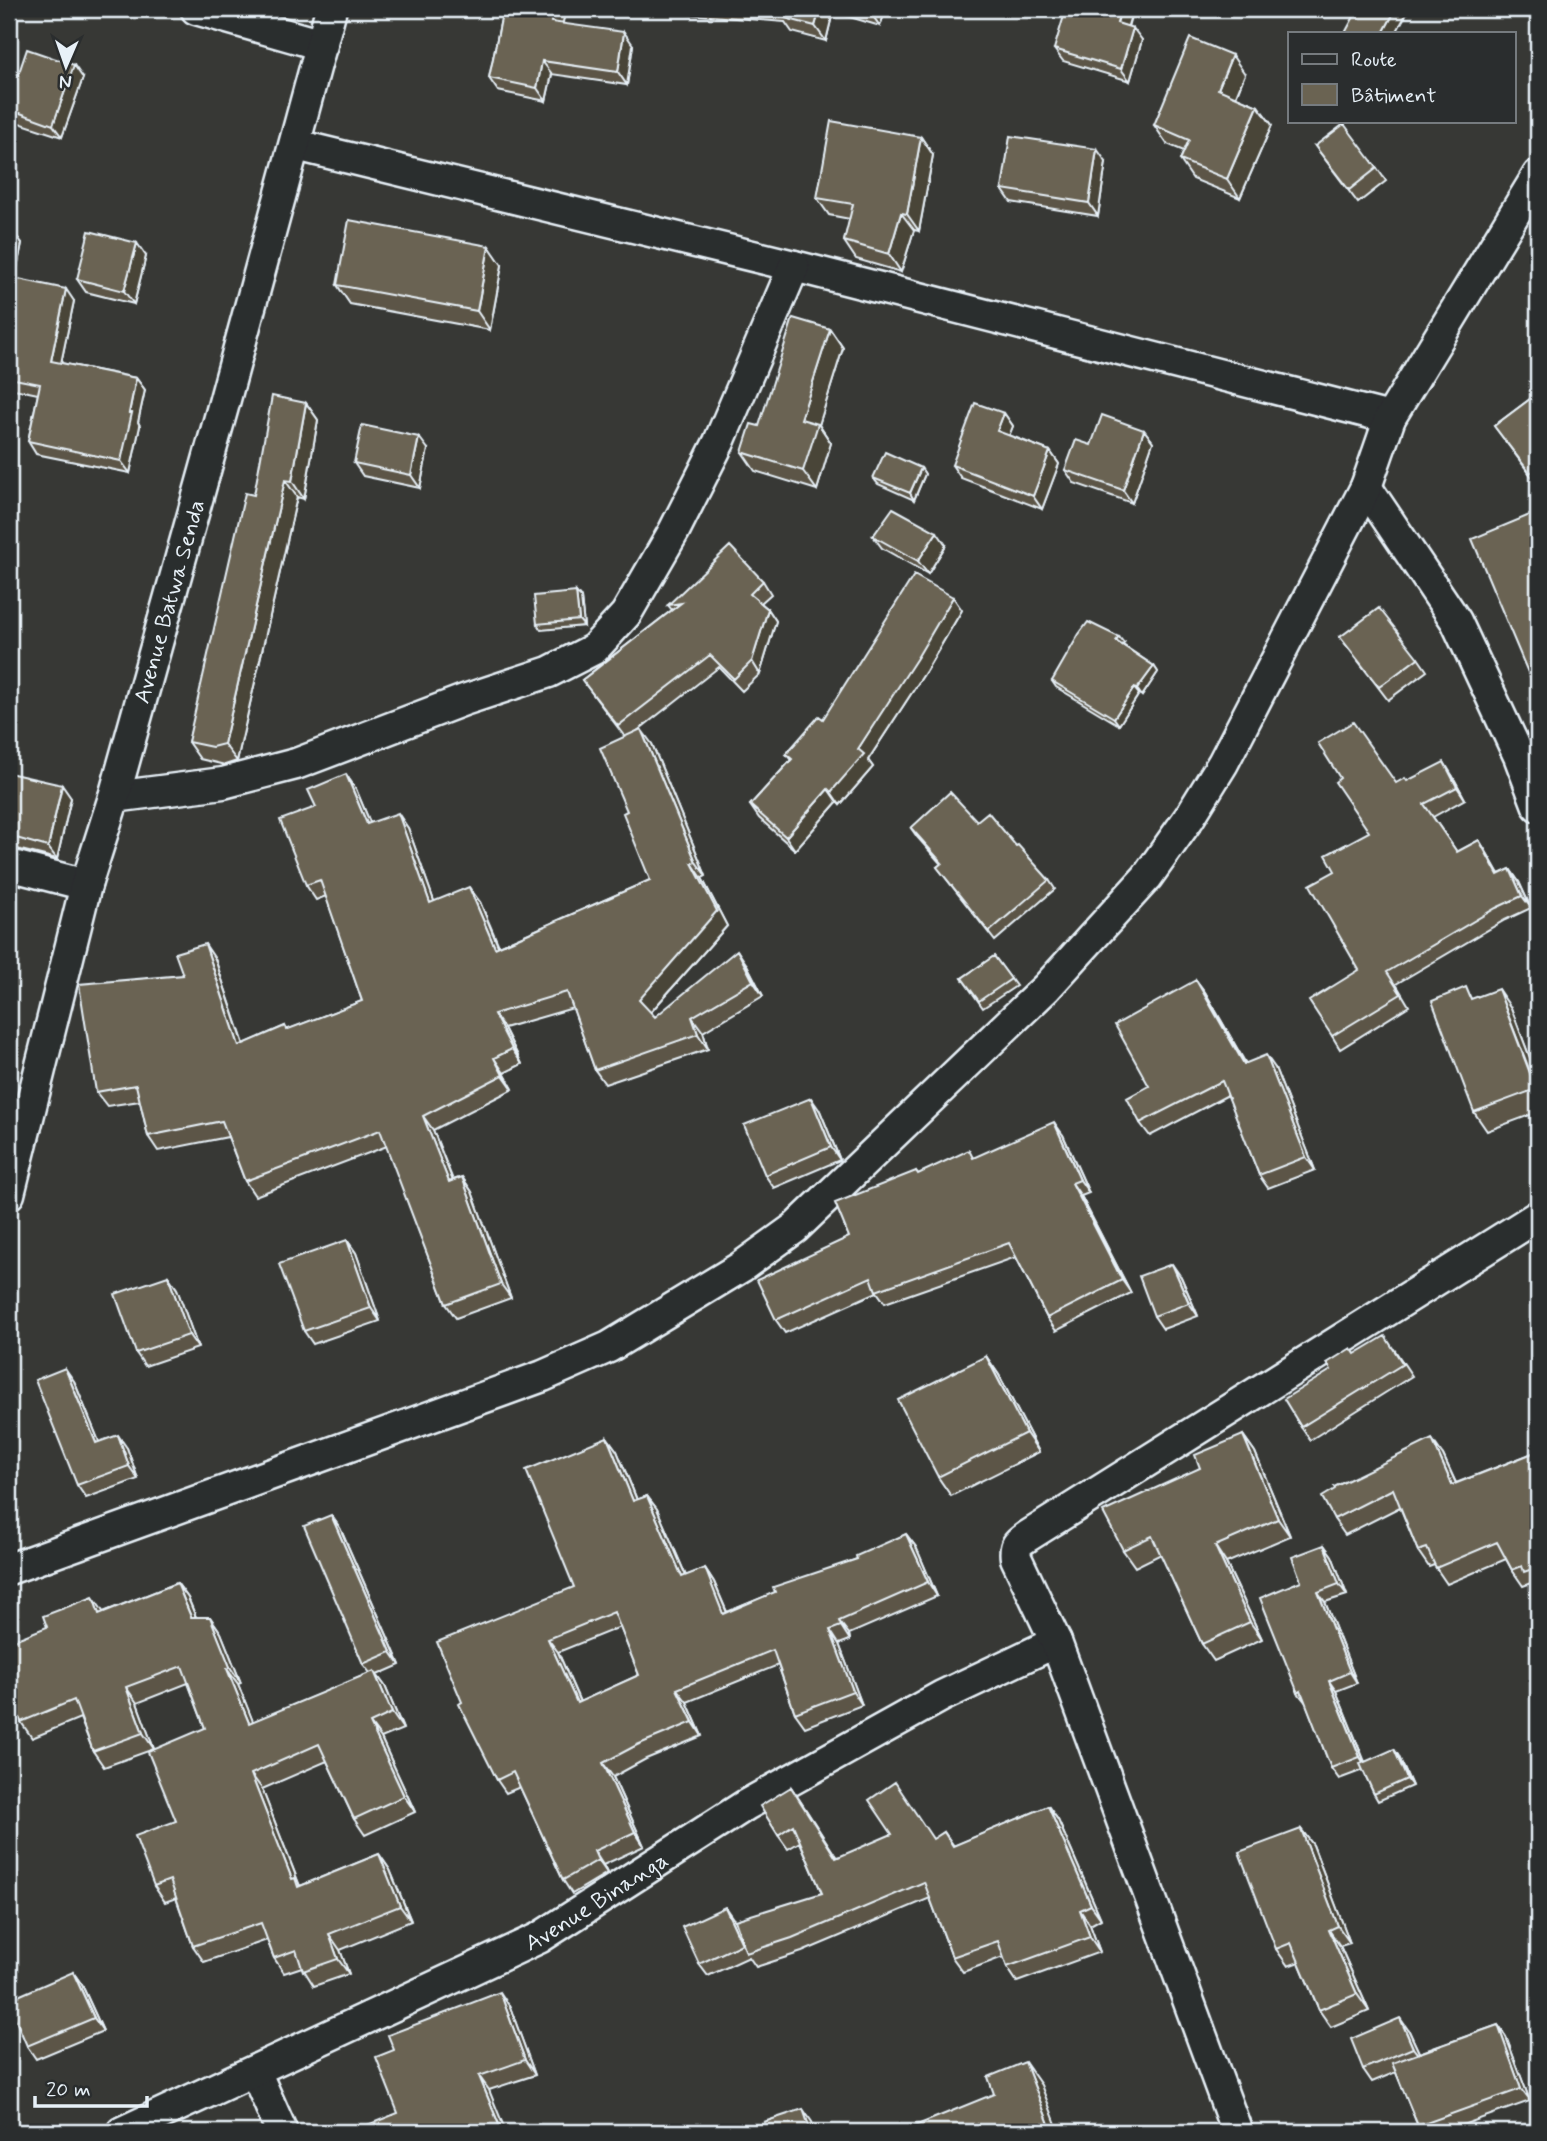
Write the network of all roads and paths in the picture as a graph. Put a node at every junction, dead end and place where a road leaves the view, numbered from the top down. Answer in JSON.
{"nodes":[{"id":1,"x":196,"y":9,"type":"edge"},
{"id":2,"x":331,"y":9,"type":"edge"},
{"id":3,"x":322,"y":45,"type":"junction"},
{"id":4,"x":296,"y":145,"type":"junction"},
{"id":5,"x":1538,"y":175,"type":"edge"},
{"id":6,"x":794,"y":266,"type":"junction"},
{"id":7,"x":1390,"y":418,"type":"junction"},
{"id":8,"x":1366,"y":486,"type":"junction"},
{"id":9,"x":1529,"y":752,"type":"edge"},
{"id":10,"x":114,"y":797,"type":"junction"},
{"id":11,"x":1538,"y":806,"type":"edge"},
{"id":12,"x":9,"y":865,"type":"edge"},
{"id":13,"x":86,"y":885,"type":"junction"},
{"id":14,"x":9,"y":1194,"type":"edge"},
{"id":15,"x":1538,"y":1216,"type":"edge"},
{"id":16,"x":9,"y":1569,"type":"edge"},
{"id":17,"x":1056,"y":1642,"type":"junction"},
{"id":18,"x":255,"y":2071,"type":"junction"},
{"id":19,"x":122,"y":2132,"type":"edge"},
{"id":20,"x":282,"y":2132,"type":"edge"},
{"id":21,"x":1237,"y":2132,"type":"edge"}],
"edges":[{"from":1,"to":3,"type":"street"},
{"from":2,"to":3,"type":"street","name":"Avenue Batwa Senda"},
{"from":3,"to":4,"type":"street","name":"Avenue Batwa Senda"},
{"from":4,"to":6,"type":"street"},
{"from":4,"to":10,"type":"street","name":"Avenue Batwa Senda"},
{"from":5,"to":7,"type":"street"},
{"from":6,"to":7,"type":"street"},
{"from":6,"to":10,"type":"street"},
{"from":7,"to":8,"type":"street"},
{"from":8,"to":9,"type":"street"},
{"from":8,"to":16,"type":"street"},
{"from":9,"to":11,"type":"street"},
{"from":10,"to":13,"type":"street","name":"Avenue Batwa Senda"},
{"from":12,"to":13,"type":"street"},
{"from":13,"to":14,"type":"street","name":"Avenue Batwa Senda"},
{"from":15,"to":17,"type":"street"},
{"from":17,"to":18,"type":"street","name":"Avenue Binanga"},
{"from":17,"to":21,"type":"street"},
{"from":18,"to":19,"type":"street","name":"Avenue Binanga"},
{"from":18,"to":20,"type":"street"}]}
